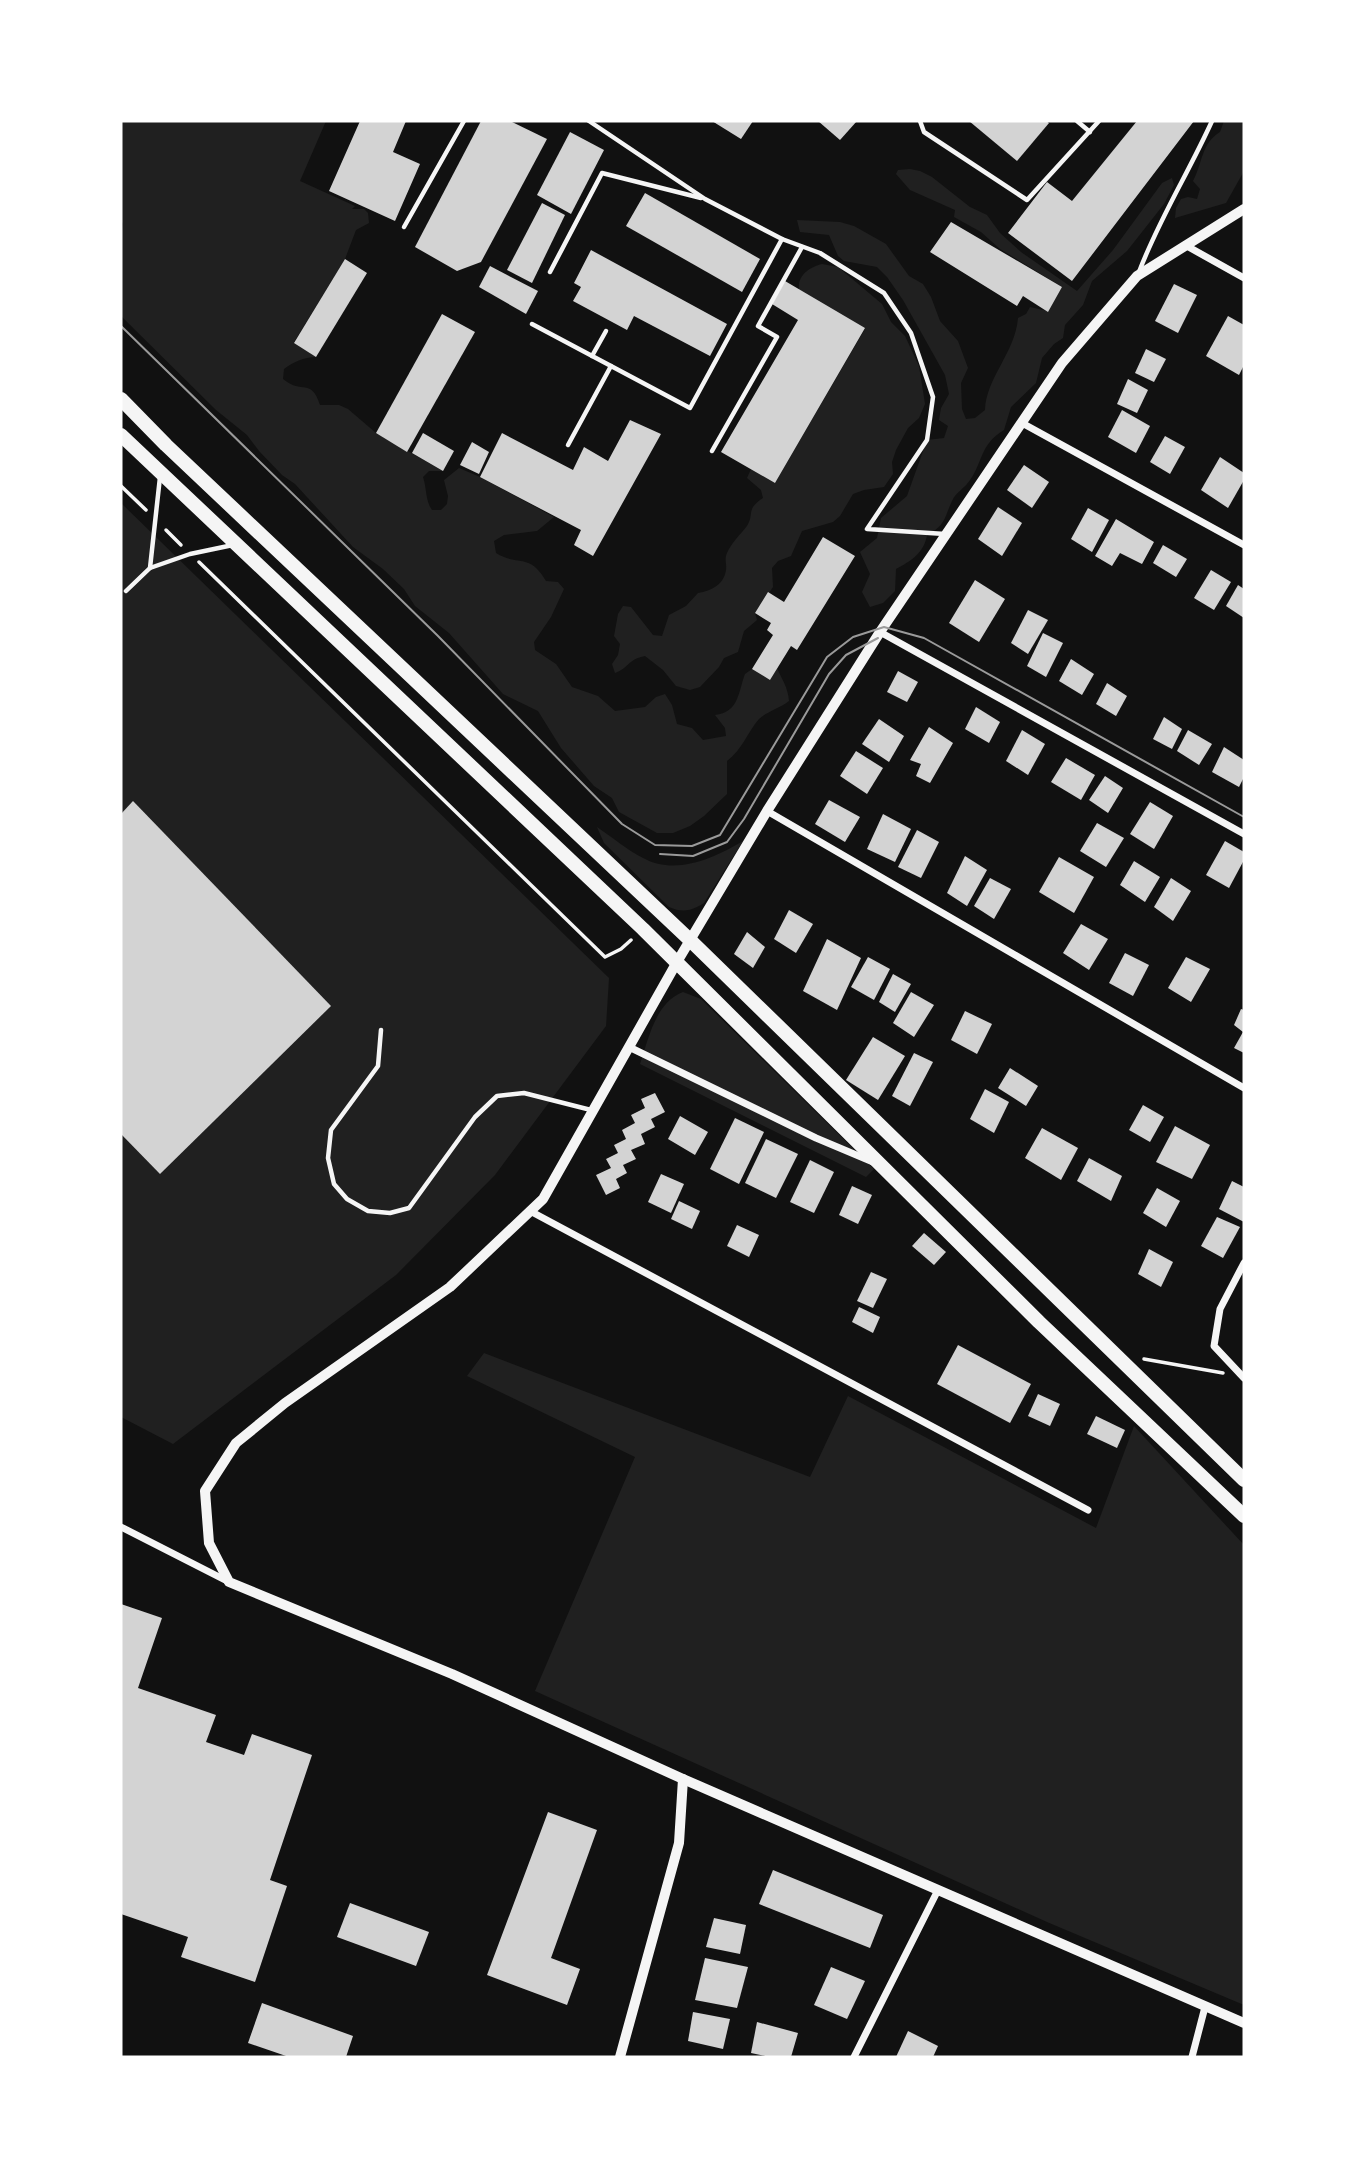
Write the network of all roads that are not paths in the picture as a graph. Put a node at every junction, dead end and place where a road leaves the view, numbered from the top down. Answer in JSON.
{"nodes":[{"id":1,"x":464,"y":121,"type":"edge"},
{"id":2,"x":589,"y":121,"type":"edge"},
{"id":3,"x":920,"y":121,"type":"edge"},
{"id":4,"x":1077,"y":121,"type":"edge"},
{"id":5,"x":1099,"y":121,"type":"edge"},
{"id":6,"x":1213,"y":121,"type":"edge"},
{"id":7,"x":1090,"y":132,"type":"junction"},
{"id":8,"x":705,"y":199,"type":"junction"},
{"id":9,"x":1244,"y":209,"type":"edge"},
{"id":10,"x":404,"y":227,"type":"dead end"},
{"id":11,"x":782,"y":239,"type":"junction"},
{"id":12,"x":1184,"y":244,"type":"junction"},
{"id":13,"x":802,"y":247,"type":"junction"},
{"id":14,"x":551,"y":272,"type":"dead end"},
{"id":15,"x":1137,"y":276,"type":"junction"},
{"id":16,"x":1244,"y":278,"type":"edge"},
{"id":17,"x":532,"y":324,"type":"dead end"},
{"id":18,"x":606,"y":331,"type":"dead end"},
{"id":19,"x":592,"y":356,"type":"junction"},
{"id":20,"x":611,"y":366,"type":"junction"},
{"id":21,"x":121,"y":399,"type":"edge"},
{"id":22,"x":1022,"y":423,"type":"junction"},
{"id":23,"x":121,"y":435,"type":"edge"},
{"id":24,"x":568,"y":444,"type":"dead end"},
{"id":25,"x":712,"y":451,"type":"dead end"},
{"id":26,"x":155,"y":468,"type":"junction"},
{"id":27,"x":946,"y":535,"type":"junction"},
{"id":28,"x":238,"y":544,"type":"junction"},
{"id":29,"x":1244,"y":545,"type":"edge"},
{"id":30,"x":150,"y":568,"type":"junction"},
{"id":31,"x":126,"y":591,"type":"dead end"},
{"id":32,"x":880,"y":632,"type":"junction"},
{"id":33,"x":767,"y":811,"type":"junction"},
{"id":34,"x":1244,"y":834,"type":"edge"},
{"id":35,"x":691,"y":941,"type":"junction"},
{"id":36,"x":677,"y":962,"type":"junction"},
{"id":37,"x":381,"y":1030,"type":"dead end"},
{"id":38,"x":629,"y":1048,"type":"junction"},
{"id":39,"x":1244,"y":1088,"type":"edge"},
{"id":40,"x":593,"y":1111,"type":"junction"},
{"id":41,"x":883,"y":1166,"type":"junction"},
{"id":42,"x":530,"y":1211,"type":"junction"},
{"id":43,"x":1244,"y":1263,"type":"edge"},
{"id":44,"x":1243,"y":1377,"type":"edge"},
{"id":45,"x":1244,"y":1480,"type":"edge"},
{"id":46,"x":1088,"y":1510,"type":"dead end"},
{"id":47,"x":1244,"y":1516,"type":"edge"},
{"id":48,"x":121,"y":1527,"type":"edge"},
{"id":49,"x":229,"y":1582,"type":"junction"},
{"id":50,"x":683,"y":1779,"type":"junction"},
{"id":51,"x":938,"y":1889,"type":"junction"},
{"id":52,"x":1205,"y":2007,"type":"junction"},
{"id":53,"x":1244,"y":2023,"type":"edge"},
{"id":54,"x":620,"y":2057,"type":"edge"},
{"id":55,"x":854,"y":2057,"type":"edge"},
{"id":56,"x":1192,"y":2057,"type":"edge"}],
"edges":[{"from":1,"to":10,"type":"lane"},
{"from":2,"to":8,"type":"lane"},
{"from":3,"to":7,"type":"lane"},
{"from":4,"to":7,"type":"lane"},
{"from":5,"to":7,"type":"lane"},
{"from":6,"to":15,"type":"lane"},
{"from":8,"to":11,"type":"lane"},
{"from":8,"to":14,"type":"lane"},
{"from":9,"to":12,"type":"street"},
{"from":11,"to":13,"type":"lane"},
{"from":11,"to":20,"type":"lane"},
{"from":12,"to":15,"type":"street"},
{"from":12,"to":16,"type":"street"},
{"from":13,"to":25,"type":"lane"},
{"from":13,"to":27,"type":"lane"},
{"from":15,"to":22,"type":"street"},
{"from":17,"to":19,"type":"lane"},
{"from":18,"to":19,"type":"lane"},
{"from":19,"to":20,"type":"lane"},
{"from":20,"to":24,"type":"lane"},
{"from":21,"to":35,"type":"highway"},
{"from":22,"to":27,"type":"street"},
{"from":22,"to":29,"type":"street"},
{"from":23,"to":26,"type":"highway"},
{"from":26,"to":28,"type":"highway"},
{"from":26,"to":30,"type":"lane"},
{"from":27,"to":32,"type":"street"},
{"from":28,"to":30,"type":"lane"},
{"from":28,"to":36,"type":"highway"},
{"from":30,"to":31,"type":"lane"},
{"from":32,"to":33,"type":"street"},
{"from":32,"to":34,"type":"street"},
{"from":33,"to":35,"type":"street"},
{"from":33,"to":39,"type":"street"},
{"from":35,"to":36,"type":"street"},
{"from":35,"to":45,"type":"highway"},
{"from":36,"to":38,"type":"street"},
{"from":36,"to":41,"type":"highway"},
{"from":37,"to":40,"type":"lane"},
{"from":38,"to":40,"type":"street"},
{"from":38,"to":41,"type":"street"},
{"from":40,"to":42,"type":"street"},
{"from":41,"to":47,"type":"highway"},
{"from":42,"to":46,"type":"street"},
{"from":42,"to":49,"type":"street"},
{"from":43,"to":44,"type":"street"},
{"from":48,"to":49,"type":"street"},
{"from":49,"to":50,"type":"street"},
{"from":50,"to":51,"type":"street"},
{"from":50,"to":54,"type":"street"},
{"from":51,"to":52,"type":"street"},
{"from":51,"to":55,"type":"street"},
{"from":52,"to":53,"type":"street"},
{"from":52,"to":56,"type":"street"}]}
